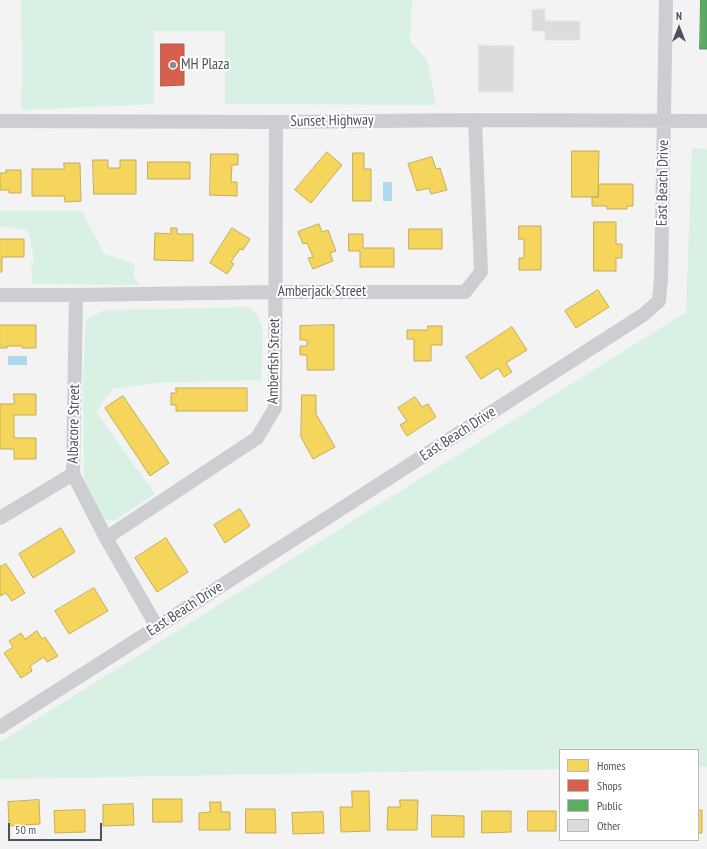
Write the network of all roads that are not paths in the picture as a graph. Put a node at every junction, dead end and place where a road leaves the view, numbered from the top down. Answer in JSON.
{"nodes":[{"id":1,"x":666,"y":0,"type":"edge"},
{"id":2,"x":475,"y":120,"type":"junction"},
{"id":3,"x":0,"y":121,"type":"edge"},
{"id":4,"x":707,"y":121,"type":"edge"},
{"id":5,"x":276,"y":122,"type":"junction"},
{"id":6,"x":664,"y":122,"type":"junction"},
{"id":7,"x":275,"y":292,"type":"junction"},
{"id":8,"x":0,"y":295,"type":"edge"},
{"id":9,"x":76,"y":296,"type":"junction"},
{"id":10,"x":73,"y":474,"type":"junction"},
{"id":11,"x":0,"y":518,"type":"edge"},
{"id":12,"x":106,"y":538,"type":"junction"},
{"id":13,"x":157,"y":627,"type":"junction"},
{"id":14,"x":0,"y":727,"type":"edge"}],
"edges":[{"from":1,"to":6,"type":"street","name":"East Beach Drive"},
{"from":2,"to":5,"type":"street","name":"Sunset Highway"},
{"from":2,"to":6,"type":"street","name":"Sunset Highway"},
{"from":2,"to":7,"type":"street","name":"Amberjack Street"},
{"from":3,"to":5,"type":"street","name":"Sunset Highway"},
{"from":4,"to":6,"type":"street","name":"Sunset Highway"},
{"from":5,"to":7,"type":"street","name":"Amberfish Street"},
{"from":6,"to":13,"type":"street","name":"East Beach Drive"},
{"from":7,"to":9,"type":"street","name":"Amberjack Street"},
{"from":7,"to":12,"type":"street","name":"Amberfish Street"},
{"from":8,"to":9,"type":"street","name":"Amberjack Street"},
{"from":9,"to":10,"type":"street","name":"Albacore Street"},
{"from":10,"to":11,"type":"street"},
{"from":10,"to":12,"type":"street","name":"Albacore Street"},
{"from":12,"to":13,"type":"street","name":"Albacore Street"},
{"from":13,"to":14,"type":"street","name":"East Beach Drive"}]}
